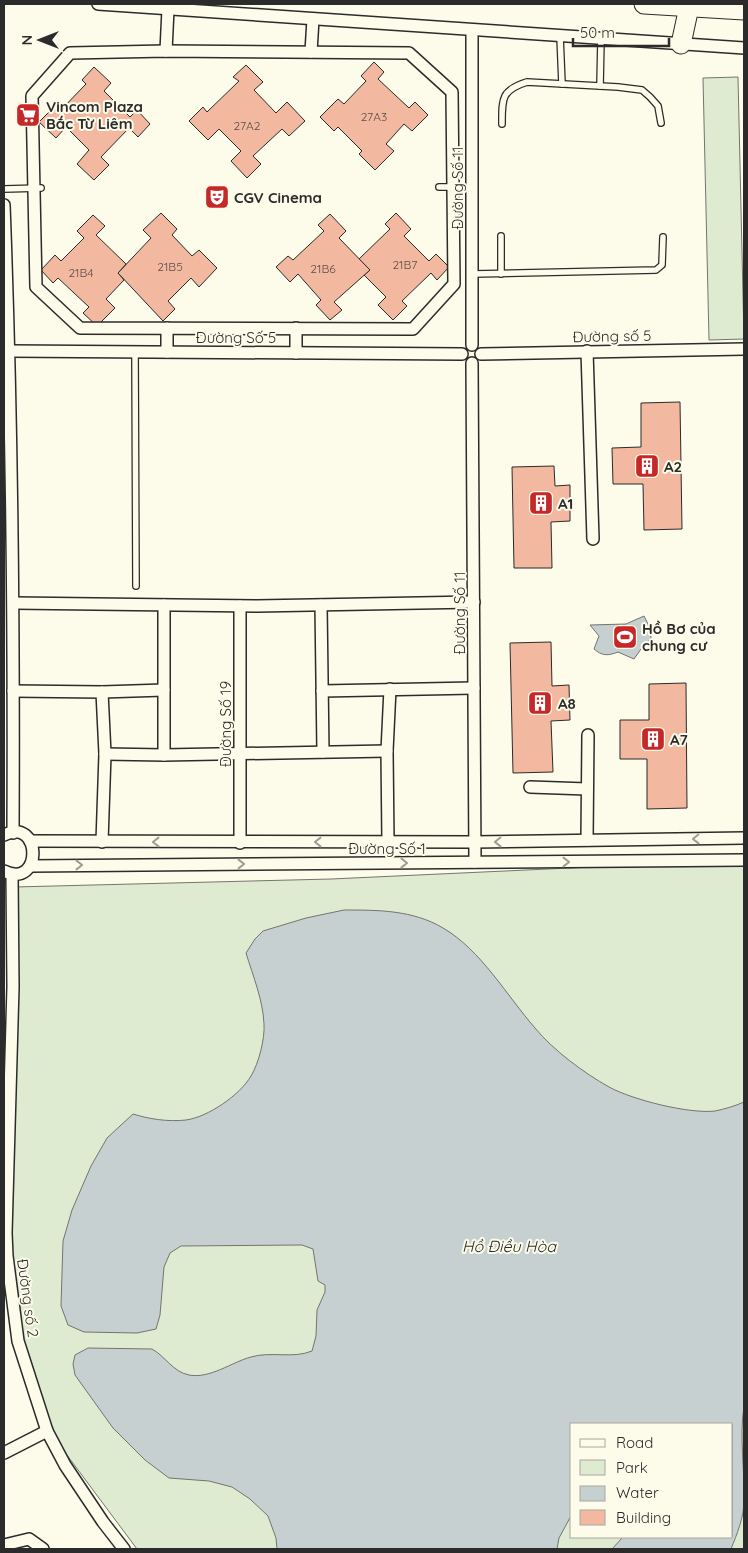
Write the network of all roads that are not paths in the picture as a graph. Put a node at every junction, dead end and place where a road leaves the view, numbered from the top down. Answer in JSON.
{"nodes":[{"id":1,"x":98,"y":4,"type":"edge"},
{"id":2,"x":644,"y":4,"type":"edge"},
{"id":3,"x":689,"y":7,"type":"junction"},
{"id":4,"x":168,"y":9,"type":"junction"},
{"id":5,"x":744,"y":10,"type":"edge"},
{"id":6,"x":313,"y":19,"type":"junction"},
{"id":7,"x":472,"y":30,"type":"junction"},
{"id":8,"x":560,"y":36,"type":"junction"},
{"id":9,"x":601,"y":39,"type":"junction"},
{"id":10,"x":681,"y":44,"type":"junction"},
{"id":11,"x":744,"y":48,"type":"edge"},
{"id":12,"x":166,"y":51,"type":"junction"},
{"id":13,"x":311,"y":52,"type":"junction"},
{"id":14,"x":562,"y":84,"type":"junction"},
{"id":15,"x":600,"y":86,"type":"junction"},
{"id":16,"x":661,"y":123,"type":"dead end"},
{"id":17,"x":502,"y":124,"type":"dead end"},
{"id":18,"x":454,"y":186,"type":"junction"},
{"id":19,"x":439,"y":187,"type":"dead end"},
{"id":20,"x":472,"y":187,"type":"junction"},
{"id":21,"x":37,"y":188,"type":"junction"},
{"id":22,"x":4,"y":189,"type":"edge"},
{"id":23,"x":4,"y":205,"type":"edge"},
{"id":24,"x":501,"y":236,"type":"dead end"},
{"id":25,"x":664,"y":237,"type":"dead end"},
{"id":26,"x":473,"y":274,"type":"junction"},
{"id":27,"x":501,"y":274,"type":"junction"},
{"id":28,"x":167,"y":328,"type":"junction"},
{"id":29,"x":296,"y":328,"type":"junction"},
{"id":30,"x":472,"y":345,"type":"junction"},
{"id":31,"x":744,"y":349,"type":"edge"},
{"id":32,"x":9,"y":351,"type":"junction"},
{"id":33,"x":135,"y":351,"type":"junction"},
{"id":34,"x":587,"y":351,"type":"junction"},
{"id":35,"x":167,"y":352,"type":"junction"},
{"id":36,"x":296,"y":353,"type":"junction"},
{"id":37,"x":462,"y":354,"type":"junction"},
{"id":38,"x":481,"y":354,"type":"junction"},
{"id":39,"x":472,"y":364,"type":"junction"},
{"id":40,"x":7,"y":399,"type":"edge"},
{"id":41,"x":593,"y":539,"type":"dead end"},
{"id":42,"x":136,"y":586,"type":"dead end"},
{"id":43,"x":474,"y":602,"type":"junction"},
{"id":44,"x":14,"y":603,"type":"junction"},
{"id":45,"x":164,"y":605,"type":"junction"},
{"id":46,"x":322,"y":605,"type":"junction"},
{"id":47,"x":240,"y":606,"type":"junction"},
{"id":48,"x":9,"y":648,"type":"edge"},
{"id":49,"x":474,"y":688,"type":"junction"},
{"id":50,"x":164,"y":690,"type":"junction"},
{"id":51,"x":390,"y":690,"type":"junction"},
{"id":52,"x":13,"y":691,"type":"junction"},
{"id":53,"x":322,"y":691,"type":"junction"},
{"id":54,"x":102,"y":692,"type":"junction"},
{"id":55,"x":588,"y":735,"type":"dead end"},
{"id":56,"x":387,"y":751,"type":"junction"},
{"id":57,"x":322,"y":752,"type":"junction"},
{"id":58,"x":105,"y":754,"type":"junction"},
{"id":59,"x":240,"y":754,"type":"junction"},
{"id":60,"x":164,"y":755,"type":"junction"},
{"id":61,"x":530,"y":787,"type":"dead end"},
{"id":62,"x":587,"y":789,"type":"junction"},
{"id":63,"x":8,"y":834,"type":"edge"},
{"id":64,"x":744,"y":838,"type":"edge"},
{"id":65,"x":587,"y":840,"type":"junction"},
{"id":66,"x":30,"y":841,"type":"junction"},
{"id":67,"x":102,"y":842,"type":"junction"},
{"id":68,"x":388,"y":842,"type":"junction"},
{"id":69,"x":474,"y":842,"type":"junction"},
{"id":70,"x":240,"y":843,"type":"junction"},
{"id":71,"x":744,"y":860,"type":"edge"},
{"id":72,"x":475,"y":862,"type":"junction"},
{"id":73,"x":30,"y":866,"type":"junction"},
{"id":74,"x":8,"y":873,"type":"edge"},
{"id":75,"x":8,"y":1046,"type":"edge"},
{"id":76,"x":5,"y":1233,"type":"edge"},
{"id":77,"x":5,"y":1256,"type":"edge"},
{"id":78,"x":47,"y":1431,"type":"junction"},
{"id":79,"x":4,"y":1453,"type":"edge"},
{"id":80,"x":4,"y":1545,"type":"edge"},
{"id":81,"x":43,"y":1549,"type":"edge"},
{"id":82,"x":124,"y":1549,"type":"edge"}],
"edges":[{"from":1,"to":4,"type":"street"},
{"from":2,"to":3,"type":"main road"},
{"from":3,"to":5,"type":"main road"},
{"from":3,"to":10,"type":"main road"},
{"from":4,"to":6,"type":"street"},
{"from":4,"to":12,"type":"street"},
{"from":6,"to":7,"type":"street"},
{"from":6,"to":13,"type":"street"},
{"from":7,"to":8,"type":"street"},
{"from":7,"to":20,"type":"street","name":"Đường Số 11"},
{"from":8,"to":9,"type":"street"},
{"from":8,"to":14,"type":"lane"},
{"from":9,"to":10,"type":"street"},
{"from":9,"to":15,"type":"lane"},
{"from":10,"to":11,"type":"street"},
{"from":12,"to":13,"type":"street"},
{"from":12,"to":21,"type":"street"},
{"from":13,"to":18,"type":"street"},
{"from":14,"to":15,"type":"lane"},
{"from":14,"to":17,"type":"lane"},
{"from":15,"to":16,"type":"lane"},
{"from":18,"to":19,"type":"lane"},
{"from":18,"to":20,"type":"lane"},
{"from":18,"to":29,"type":"street"},
{"from":20,"to":26,"type":"street","name":"Đường Số 11"},
{"from":21,"to":22,"type":"lane"},
{"from":21,"to":28,"type":"street"},
{"from":23,"to":32,"type":"street"},
{"from":24,"to":27,"type":"lane"},
{"from":25,"to":27,"type":"lane"},
{"from":26,"to":27,"type":"lane"},
{"from":26,"to":30,"type":"street","name":"Đường Số 11"},
{"from":28,"to":29,"type":"street"},
{"from":28,"to":35,"type":"street"},
{"from":29,"to":36,"type":"street"},
{"from":30,"to":37,"type":"street"},
{"from":30,"to":38,"type":"street"},
{"from":31,"to":34,"type":"street","name":"Đường số 5"},
{"from":32,"to":33,"type":"street","name":"Đường Số 5"},
{"from":32,"to":40,"type":"street"},
{"from":33,"to":35,"type":"street","name":"Đường Số 5"},
{"from":33,"to":42,"type":"lane"},
{"from":34,"to":38,"type":"street","name":"Đường số 5"},
{"from":34,"to":41,"type":"street"},
{"from":35,"to":36,"type":"street","name":"Đường Số 5"},
{"from":36,"to":37,"type":"street","name":"Đường Số 5"},
{"from":37,"to":39,"type":"street"},
{"from":38,"to":39,"type":"street"},
{"from":39,"to":43,"type":"street","name":"Đường Số 11"},
{"from":40,"to":44,"type":"street"},
{"from":43,"to":46,"type":"street"},
{"from":43,"to":49,"type":"street","name":"Đường Số 11"},
{"from":44,"to":45,"type":"street"},
{"from":44,"to":48,"type":"street"},
{"from":45,"to":47,"type":"street"},
{"from":45,"to":50,"type":"street"},
{"from":46,"to":47,"type":"street"},
{"from":46,"to":53,"type":"street"},
{"from":47,"to":59,"type":"street","name":"Đường Số 19"},
{"from":48,"to":52,"type":"street"},
{"from":49,"to":51,"type":"street"},
{"from":49,"to":69,"type":"street","name":"Đường Số 11"},
{"from":50,"to":54,"type":"street"},
{"from":50,"to":60,"type":"street"},
{"from":51,"to":53,"type":"street"},
{"from":51,"to":56,"type":"street"},
{"from":52,"to":54,"type":"street"},
{"from":52,"to":63,"type":"street"},
{"from":53,"to":57,"type":"street"},
{"from":54,"to":58,"type":"street"},
{"from":55,"to":62,"type":"street"},
{"from":56,"to":57,"type":"street"},
{"from":56,"to":68,"type":"street"},
{"from":57,"to":59,"type":"street"},
{"from":58,"to":60,"type":"street"},
{"from":58,"to":67,"type":"street"},
{"from":59,"to":60,"type":"street"},
{"from":59,"to":70,"type":"street","name":"Đường Số 19"},
{"from":61,"to":62,"type":"street"},
{"from":62,"to":65,"type":"street"},
{"from":63,"to":66,"type":"street"},
{"from":64,"to":65,"type":"street","name":"Đường Số 1","one_way":true},
{"from":65,"to":69,"type":"street","name":"Đường Số 1","one_way":true},
{"from":66,"to":67,"type":"street","name":"Đường Số 1"},
{"from":66,"to":73,"type":"street"},
{"from":70,"to":67,"type":"street","name":"Đường Số 1","one_way":true},
{"from":68,"to":69,"type":"street","name":"Đường Số 1"},
{"from":68,"to":70,"type":"street","name":"Đường Số 1","one_way":true},
{"from":69,"to":72,"type":"street","name":"Đường Số 11"},
{"from":72,"to":71,"type":"street","name":"Đường Số 1","one_way":true},
{"from":73,"to":72,"type":"street","name":"Đường Số 1","one_way":true},
{"from":73,"to":74,"type":"street"},
{"from":74,"to":75,"type":"street","name":"Đường số 2"},
{"from":75,"to":76,"type":"street","name":"Đường số 2"},
{"from":76,"to":77,"type":"street","name":"Đường số 2"},
{"from":77,"to":78,"type":"street","name":"Đường số 2"},
{"from":78,"to":79,"type":"street"},
{"from":78,"to":82,"type":"street","name":"Đường số 2"},
{"from":80,"to":81,"type":"street"}]}
